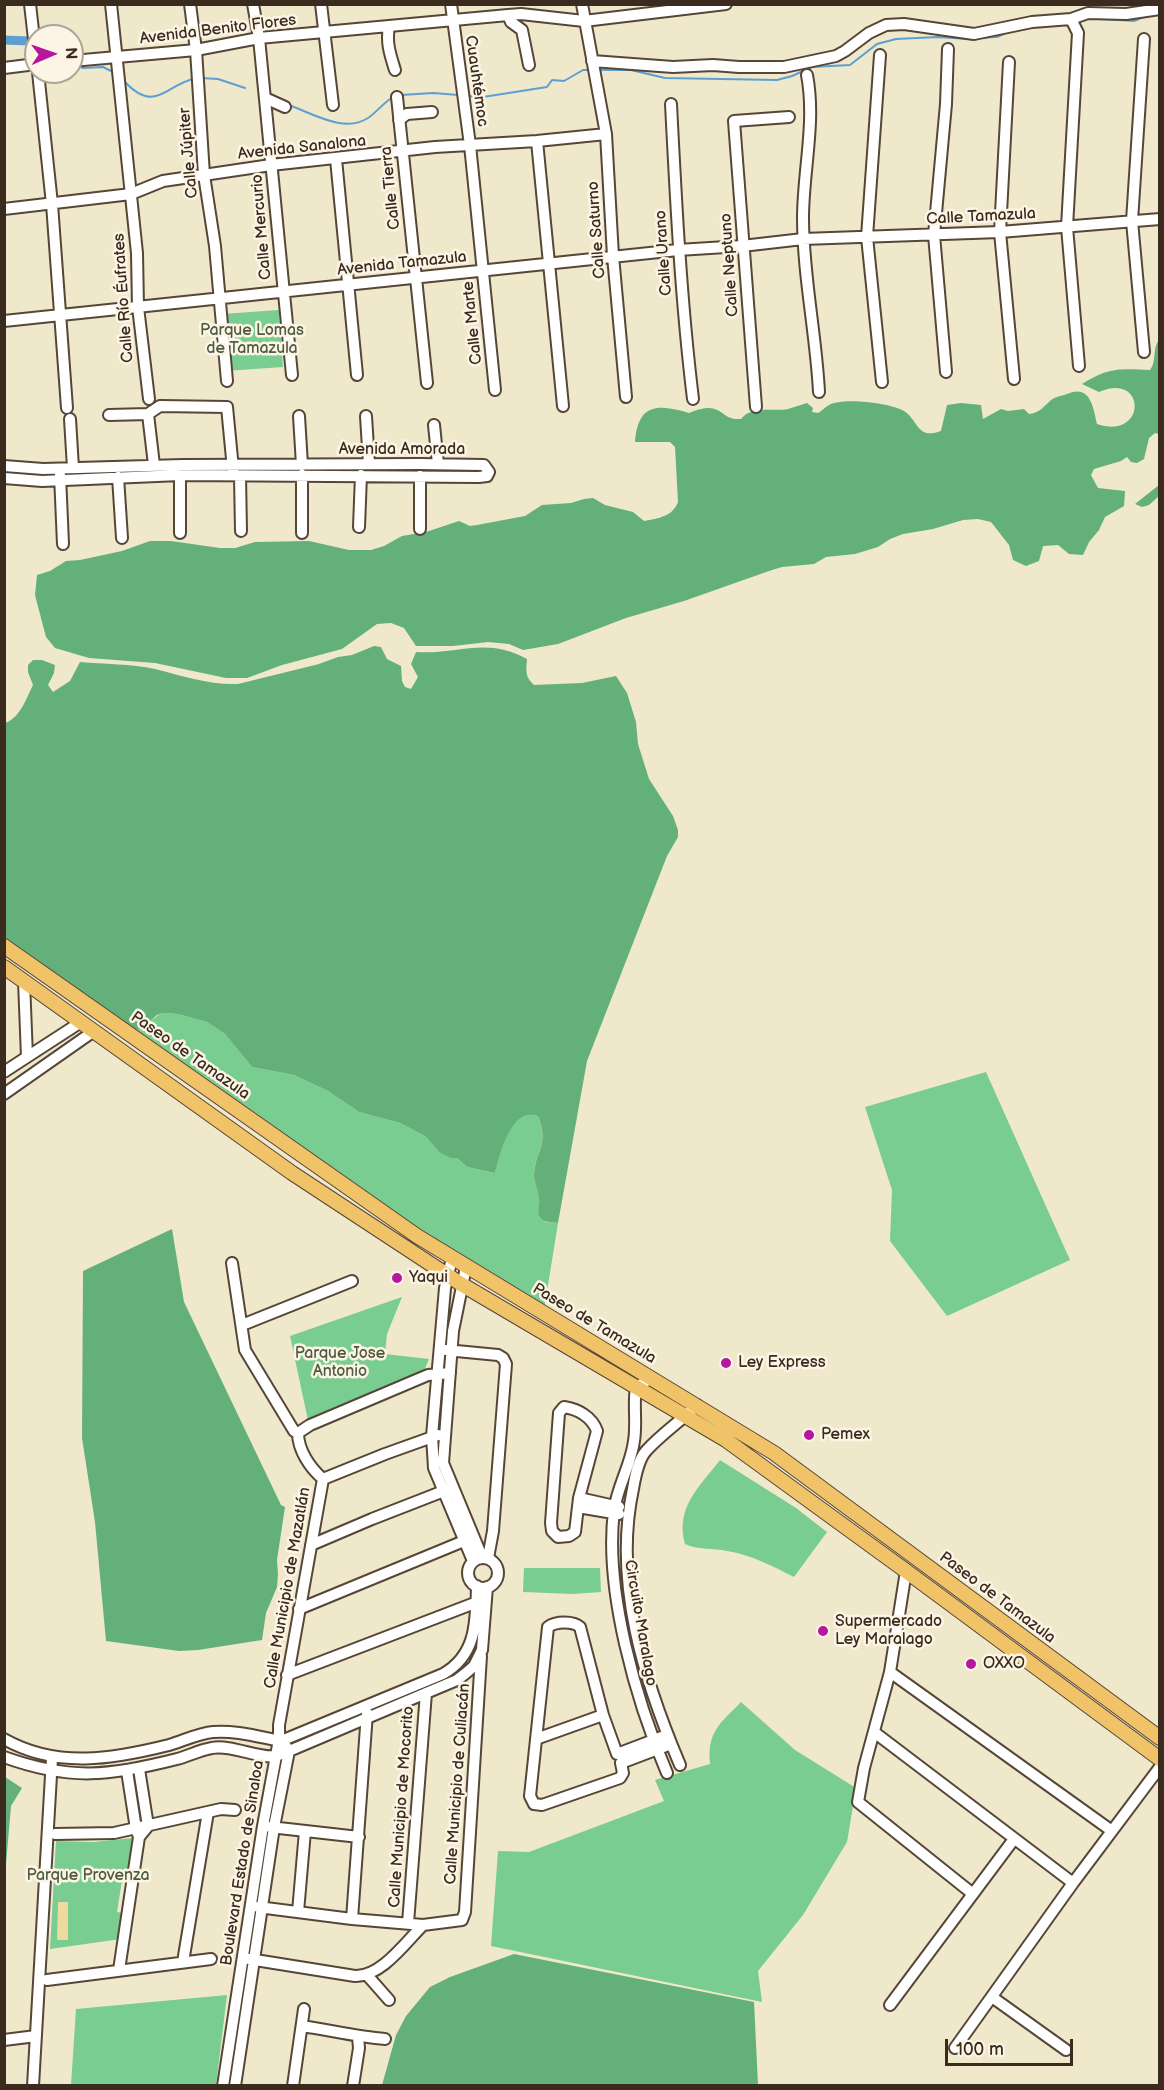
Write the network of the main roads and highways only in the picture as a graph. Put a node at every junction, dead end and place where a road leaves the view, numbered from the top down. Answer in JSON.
{"nodes":[{"id":1,"x":4,"y":946,"type":"edge"},
{"id":2,"x":4,"y":967,"type":"edge"},
{"id":3,"x":758,"y":1463,"type":"junction"},
{"id":4,"x":807,"y":1475,"type":"junction"},
{"id":5,"x":951,"y":1585,"type":"junction"},
{"id":6,"x":942,"y":1598,"type":"junction"},
{"id":7,"x":1160,"y":1740,"type":"edge"},
{"id":8,"x":1160,"y":1759,"type":"edge"}],
"edges":[{"from":1,"to":4,"type":"main road","name":"Paseo de Tamazula"},
{"from":2,"to":3,"type":"main road","name":"Paseo de Tamazula"},
{"from":3,"to":4,"type":"main road"},
{"from":3,"to":6,"type":"main road","name":"Paseo de Tamazula"},
{"from":4,"to":5,"type":"main road","name":"Paseo de Tamazula"},
{"from":5,"to":6,"type":"main road"},
{"from":5,"to":7,"type":"main road","name":"Paseo de Tamazula"},
{"from":6,"to":8,"type":"main road","name":"Paseo de Tamazula"}]}
